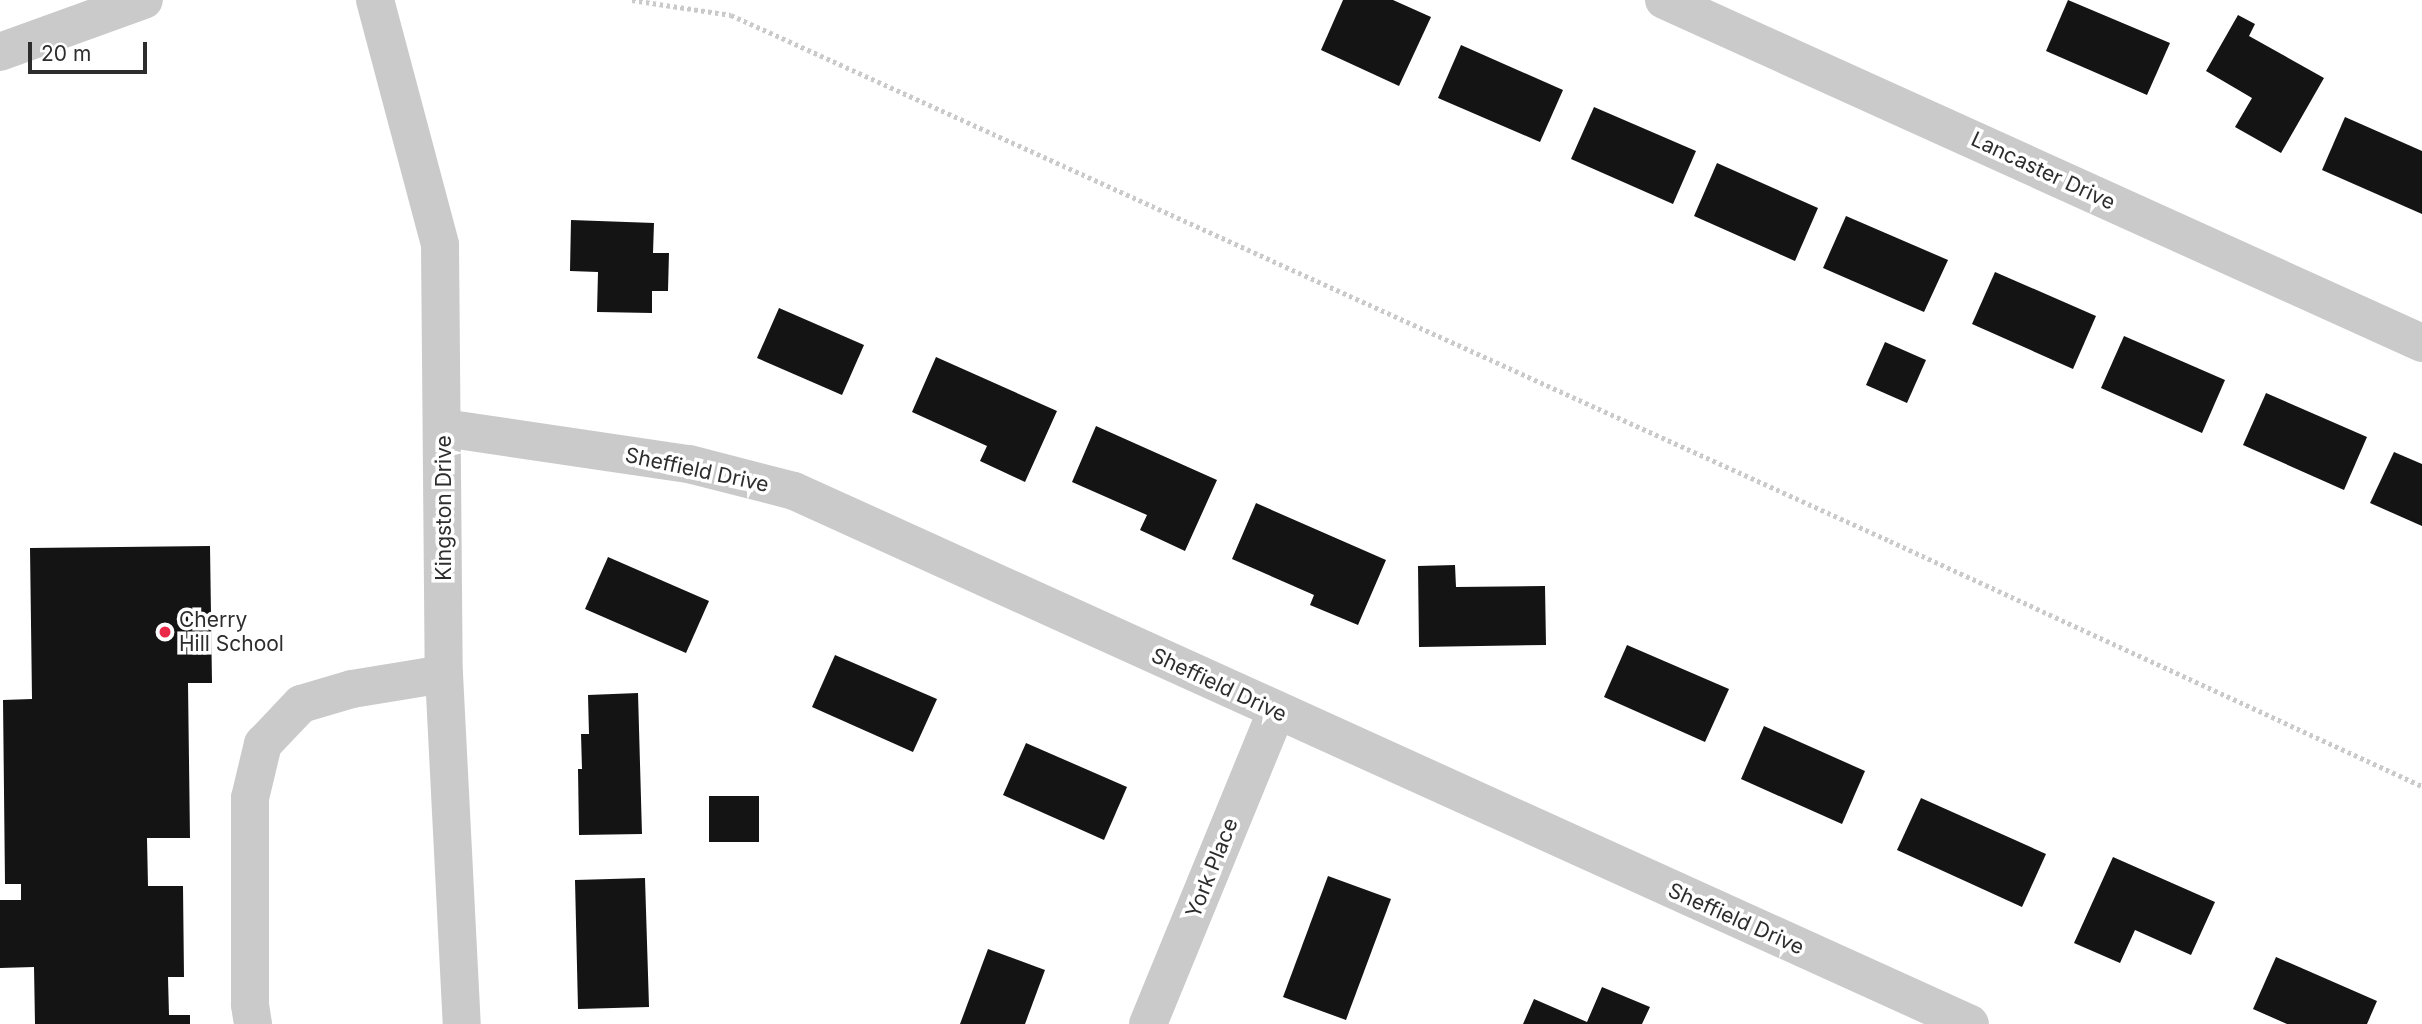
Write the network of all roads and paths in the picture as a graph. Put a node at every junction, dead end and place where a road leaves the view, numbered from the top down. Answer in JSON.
{"nodes":[{"id":1,"x":144,"y":0,"type":"edge"},
{"id":2,"x":375,"y":0,"type":"edge"},
{"id":3,"x":632,"y":0,"type":"edge"},
{"id":4,"x":1664,"y":0,"type":"edge"},
{"id":5,"x":0,"y":52,"type":"edge"},
{"id":6,"x":2422,"y":344,"type":"edge"},
{"id":7,"x":444,"y":428,"type":"junction"},
{"id":8,"x":444,"y":674,"type":"junction"},
{"id":9,"x":1276,"y":712,"type":"junction"},
{"id":10,"x":2422,"y":786,"type":"edge"},
{"id":11,"x":253,"y":1024,"type":"edge"},
{"id":12,"x":461,"y":1024,"type":"edge"},
{"id":13,"x":1147,"y":1024,"type":"edge"},
{"id":14,"x":1970,"y":1024,"type":"edge"}],
"edges":[{"from":1,"to":5,"type":"street"},
{"from":2,"to":7,"type":"street","name":"Kingston Drive"},
{"from":3,"to":10,"type":"path"},
{"from":4,"to":6,"type":"street","name":"Lancaster Drive"},
{"from":7,"to":8,"type":"street","name":"Kingston Drive"},
{"from":7,"to":9,"type":"street","name":"Sheffield Drive"},
{"from":8,"to":11,"type":"street"},
{"from":8,"to":12,"type":"street","name":"Kingston Drive"},
{"from":9,"to":13,"type":"street","name":"York Place"},
{"from":9,"to":14,"type":"street","name":"Sheffield Drive"}]}
